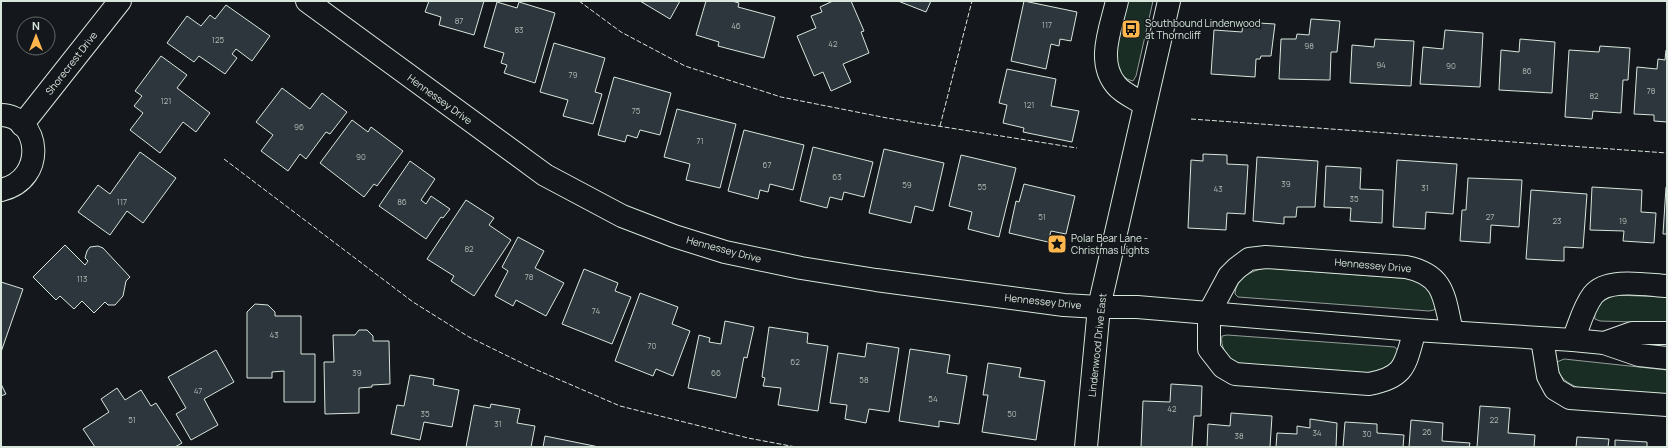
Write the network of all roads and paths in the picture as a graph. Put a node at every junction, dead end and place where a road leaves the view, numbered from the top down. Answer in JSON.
{"nodes":[{"id":1,"x":120,"y":1,"type":"edge"},
{"id":2,"x":307,"y":1,"type":"edge"},
{"id":3,"x":1117,"y":1,"type":"edge"},
{"id":4,"x":1168,"y":1,"type":"edge"},
{"id":5,"x":1144,"y":104,"type":"junction"},
{"id":6,"x":1,"y":115,"type":"edge"},
{"id":7,"x":22,"y":125,"type":"junction"},
{"id":8,"x":1,"y":190,"type":"edge"},
{"id":9,"x":1667,"y":286,"type":"edge"},
{"id":10,"x":1099,"y":307,"type":"junction"},
{"id":11,"x":1209,"y":313,"type":"junction"},
{"id":12,"x":1415,"y":330,"type":"junction"},
{"id":13,"x":1452,"y":332,"type":"junction"},
{"id":14,"x":1667,"y":333,"type":"edge"},
{"id":15,"x":1542,"y":339,"type":"junction"},
{"id":16,"x":1572,"y":340,"type":"junction"},
{"id":17,"x":1604,"y":343,"type":"junction"},
{"id":18,"x":1667,"y":358,"type":"edge"},
{"id":19,"x":1667,"y":405,"type":"edge"},
{"id":20,"x":1086,"y":447,"type":"edge"}],
"edges":[{"from":1,"to":7,"type":"street","name":"Shorecrest Drive"},
{"from":2,"to":10,"type":"street","name":"Hennessey Drive"},
{"from":3,"to":5,"type":"street"},
{"from":4,"to":5,"type":"street","name":"Lindenwood Drive East"},
{"from":5,"to":10,"type":"street","name":"Lindenwood Drive East"},
{"from":6,"to":7,"type":"street"},
{"from":7,"to":8,"type":"street"},
{"from":9,"to":16,"type":"street"},
{"from":10,"to":11,"type":"street","name":"Hennessey Drive"},
{"from":10,"to":20,"type":"street","name":"Lindenwood Drive East"},
{"from":11,"to":12,"type":"street","name":"Hennessey Drive"},
{"from":11,"to":12,"type":"street","name":"Hennessey Drive"},
{"from":11,"to":13,"type":"street","name":"Hennessey Drive"},
{"from":12,"to":13,"type":"street","name":"Hennessey Drive"},
{"from":13,"to":15,"type":"street","name":"Hennessey Drive"},
{"from":14,"to":17,"type":"street","name":"Hennessey Drive"},
{"from":15,"to":16,"type":"street","name":"Hennessey Drive"},
{"from":15,"to":19,"type":"street"},
{"from":16,"to":17,"type":"street","name":"Hennessey Drive"},
{"from":17,"to":18,"type":"street","name":"Hennessey Drive"}]}
